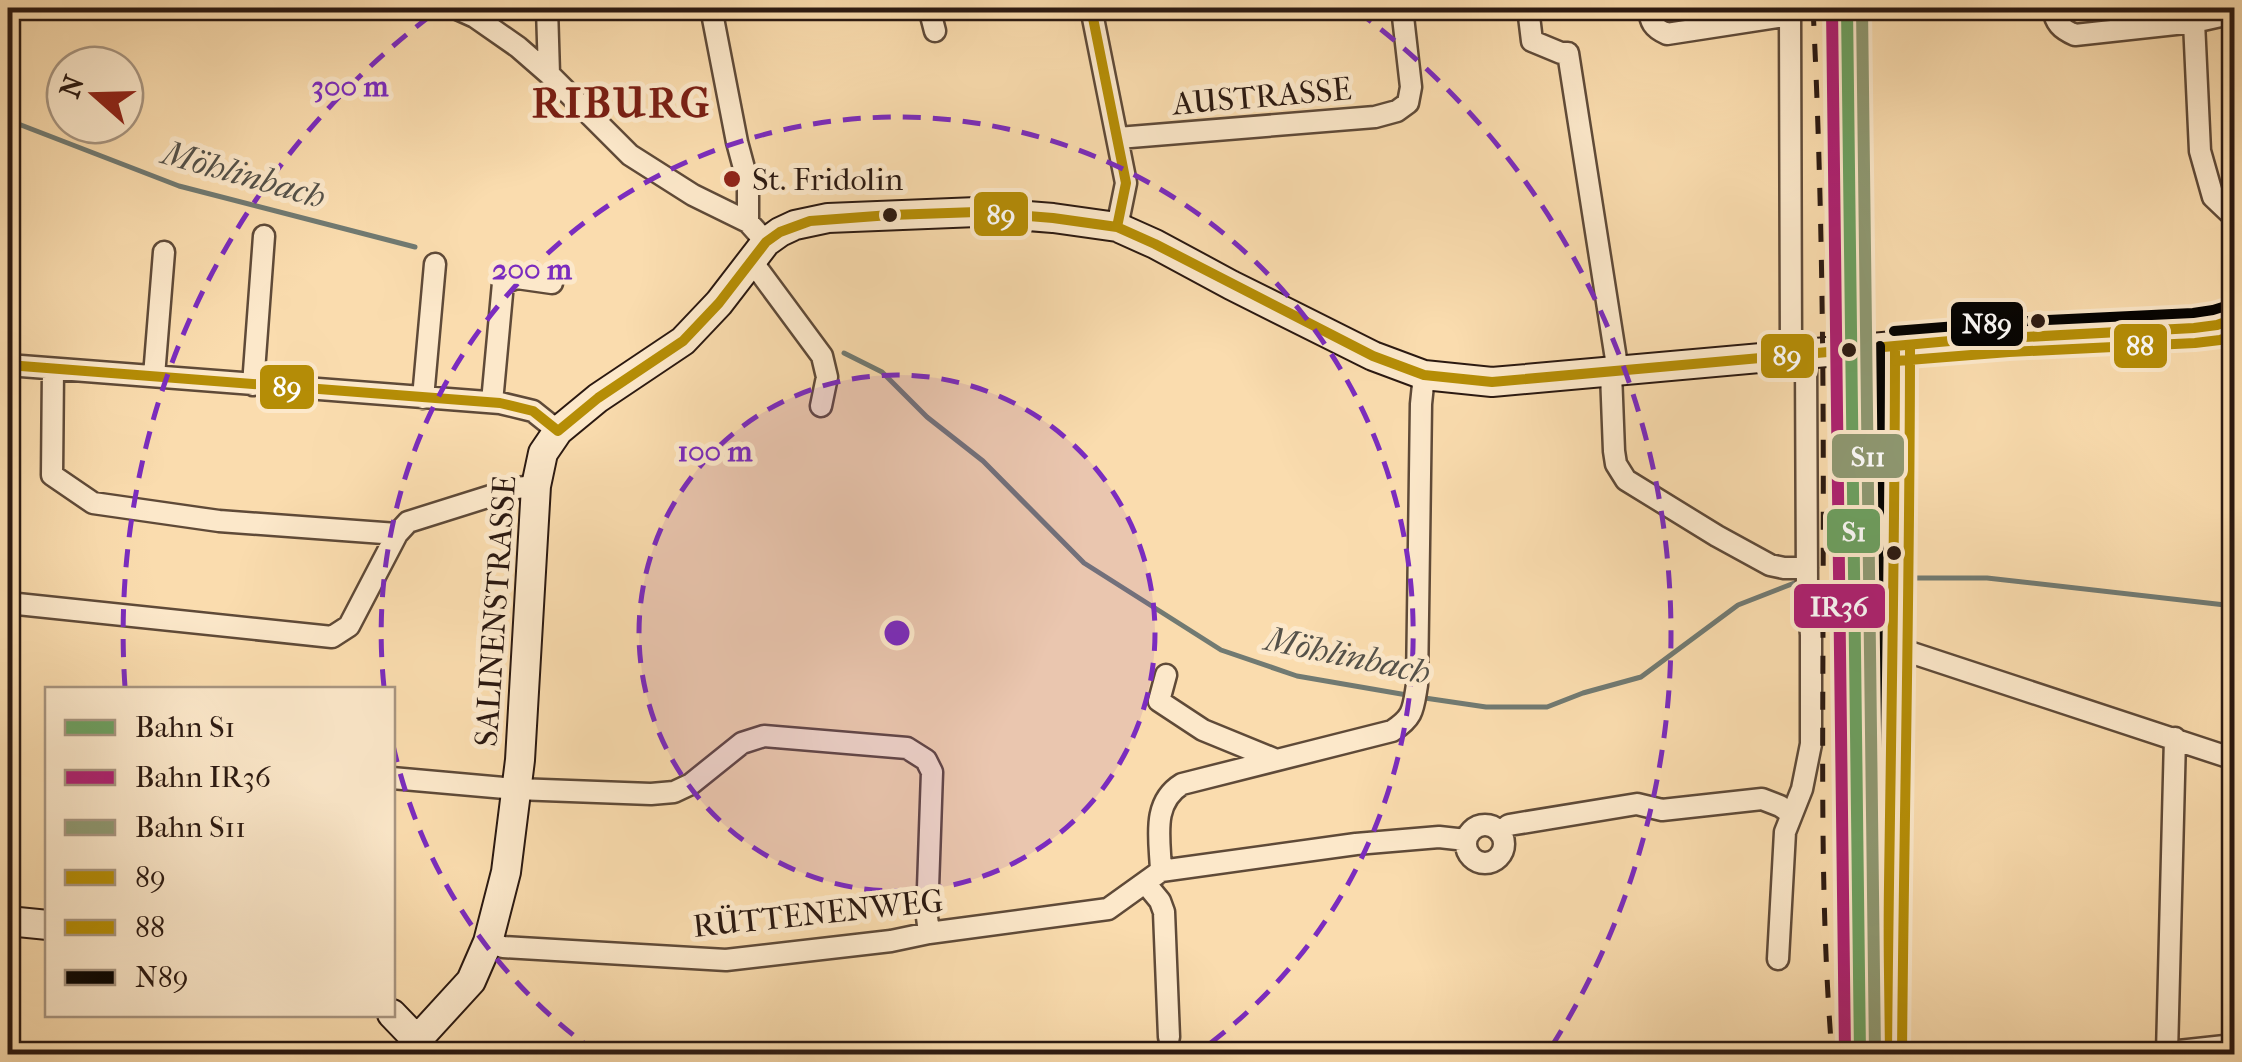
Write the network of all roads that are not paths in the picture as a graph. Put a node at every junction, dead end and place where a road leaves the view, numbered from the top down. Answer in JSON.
{"nodes":[{"id":1,"x":454,"y":8,"type":"edge"},
{"id":2,"x":547,"y":8,"type":"edge"},
{"id":3,"x":711,"y":8,"type":"edge"},
{"id":4,"x":929,"y":8,"type":"edge"},
{"id":5,"x":1091,"y":8,"type":"edge"},
{"id":6,"x":1402,"y":8,"type":"edge"},
{"id":7,"x":1528,"y":8,"type":"edge"},
{"id":8,"x":1649,"y":8,"type":"edge"},
{"id":9,"x":2053,"y":8,"type":"edge"},
{"id":10,"x":1790,"y":11,"type":"edge"},
{"id":11,"x":475,"y":12,"type":"edge"},
{"id":12,"x":2234,"y":13,"type":"edge"},
{"id":13,"x":2194,"y":22,"type":"junction"},
{"id":14,"x":934,"y":31,"type":"dead end"},
{"id":15,"x":548,"y":74,"type":"junction"},
{"id":16,"x":1118,"y":138,"type":"junction"},
{"id":17,"x":2234,"y":217,"type":"edge"},
{"id":18,"x":1116,"y":228,"type":"junction"},
{"id":19,"x":264,"y":236,"type":"dead end"},
{"id":20,"x":755,"y":241,"type":"junction"},
{"id":21,"x":164,"y":252,"type":"dead end"},
{"id":22,"x":435,"y":264,"type":"dead end"},
{"id":23,"x":552,"y":283,"type":"dead end"},
{"id":24,"x":2234,"y":319,"type":"edge"},
{"id":25,"x":1895,"y":346,"type":"junction"},
{"id":26,"x":1798,"y":355,"type":"junction"},
{"id":27,"x":8,"y":365,"type":"edge"},
{"id":28,"x":53,"y":369,"type":"junction"},
{"id":29,"x":1614,"y":373,"type":"junction"},
{"id":30,"x":1424,"y":374,"type":"junction"},
{"id":31,"x":154,"y":376,"type":"junction"},
{"id":32,"x":253,"y":385,"type":"junction"},
{"id":33,"x":422,"y":398,"type":"junction"},
{"id":34,"x":492,"y":402,"type":"junction"},
{"id":35,"x":820,"y":406,"type":"dead end"},
{"id":36,"x":558,"y":431,"type":"junction"},
{"id":37,"x":536,"y":486,"type":"junction"},
{"id":38,"x":397,"y":534,"type":"junction"},
{"id":39,"x":1807,"y":579,"type":"junction"},
{"id":40,"x":8,"y":602,"type":"edge"},
{"id":41,"x":1891,"y":646,"type":"junction"},
{"id":42,"x":1166,"y":675,"type":"dead end"},
{"id":43,"x":2175,"y":738,"type":"junction"},
{"id":44,"x":1274,"y":759,"type":"junction"},
{"id":45,"x":2234,"y":759,"type":"edge"},
{"id":46,"x":395,"y":778,"type":"edge"},
{"id":47,"x":516,"y":789,"type":"junction"},
{"id":48,"x":1792,"y":814,"type":"junction"},
{"id":49,"x":1500,"y":832,"type":"junction"},
{"id":50,"x":1466,"y":840,"type":"junction"},
{"id":51,"x":1154,"y":878,"type":"junction"},
{"id":52,"x":8,"y":922,"type":"edge"},
{"id":53,"x":45,"y":924,"type":"edge"},
{"id":54,"x":929,"y":933,"type":"junction"},
{"id":55,"x":488,"y":942,"type":"junction"},
{"id":56,"x":1778,"y":959,"type":"dead end"},
{"id":57,"x":395,"y":1017,"type":"edge"},
{"id":58,"x":1170,"y":1037,"type":"dead end"},
{"id":59,"x":2234,"y":1045,"type":"edge"},
{"id":60,"x":421,"y":1047,"type":"edge"},
{"id":61,"x":1887,"y":1054,"type":"edge"},
{"id":62,"x":2159,"y":1054,"type":"edge"}],
"edges":[{"from":1,"to":11,"type":"street"},
{"from":2,"to":15,"type":"street"},
{"from":3,"to":20,"type":"street"},
{"from":4,"to":14,"type":"street"},
{"from":5,"to":16,"type":"street"},
{"from":6,"to":16,"type":"street","name":"AUSTRASSE"},
{"from":7,"to":29,"type":"street"},
{"from":8,"to":10,"type":"street"},
{"from":9,"to":13,"type":"street"},
{"from":10,"to":26,"type":"street"},
{"from":11,"to":15,"type":"street"},
{"from":12,"to":13,"type":"street"},
{"from":13,"to":17,"type":"street"},
{"from":15,"to":20,"type":"street"},
{"from":16,"to":18,"type":"street"},
{"from":18,"to":20,"type":"street"},
{"from":18,"to":30,"type":"street"},
{"from":19,"to":32,"type":"street"},
{"from":20,"to":35,"type":"street"},
{"from":20,"to":36,"type":"street","name":"SALINENSTRASSE"},
{"from":21,"to":31,"type":"street"},
{"from":22,"to":33,"type":"street"},
{"from":23,"to":34,"type":"street"},
{"from":24,"to":25,"type":"street"},
{"from":25,"to":26,"type":"street"},
{"from":25,"to":41,"type":"street"},
{"from":26,"to":29,"type":"street"},
{"from":26,"to":39,"type":"street"},
{"from":27,"to":28,"type":"street"},
{"from":28,"to":31,"type":"street"},
{"from":28,"to":38,"type":"street"},
{"from":29,"to":30,"type":"street"},
{"from":29,"to":39,"type":"street"},
{"from":30,"to":44,"type":"street"},
{"from":31,"to":32,"type":"street"},
{"from":32,"to":33,"type":"street"},
{"from":33,"to":34,"type":"street"},
{"from":34,"to":36,"type":"street"},
{"from":36,"to":37,"type":"street","name":"SALINENSTRASSE"},
{"from":37,"to":38,"type":"street"},
{"from":37,"to":47,"type":"street","name":"SALINENSTRASSE"},
{"from":38,"to":40,"type":"street"},
{"from":39,"to":48,"type":"street"},
{"from":41,"to":43,"type":"street"},
{"from":41,"to":61,"type":"street"},
{"from":42,"to":44,"type":"street"},
{"from":43,"to":45,"type":"street"},
{"from":43,"to":62,"type":"street"},
{"from":44,"to":51,"type":"street"},
{"from":46,"to":47,"type":"street"},
{"from":47,"to":54,"type":"street"},
{"from":47,"to":55,"type":"street","name":"SALINENSTRASSE"},
{"from":48,"to":49,"type":"street"},
{"from":48,"to":56,"type":"street"},
{"from":49,"to":50,"type":"street"},
{"from":49,"to":50,"type":"street"},
{"from":50,"to":51,"type":"street"},
{"from":51,"to":54,"type":"street","name":"RÜTTENENWEG"},
{"from":51,"to":58,"type":"street"},
{"from":52,"to":53,"type":"street"},
{"from":54,"to":55,"type":"street","name":"RÜTTENENWEG"},
{"from":55,"to":60,"type":"street","name":"SALINENSTRASSE"},
{"from":57,"to":60,"type":"street"},
{"from":59,"to":62,"type":"street"}]}
